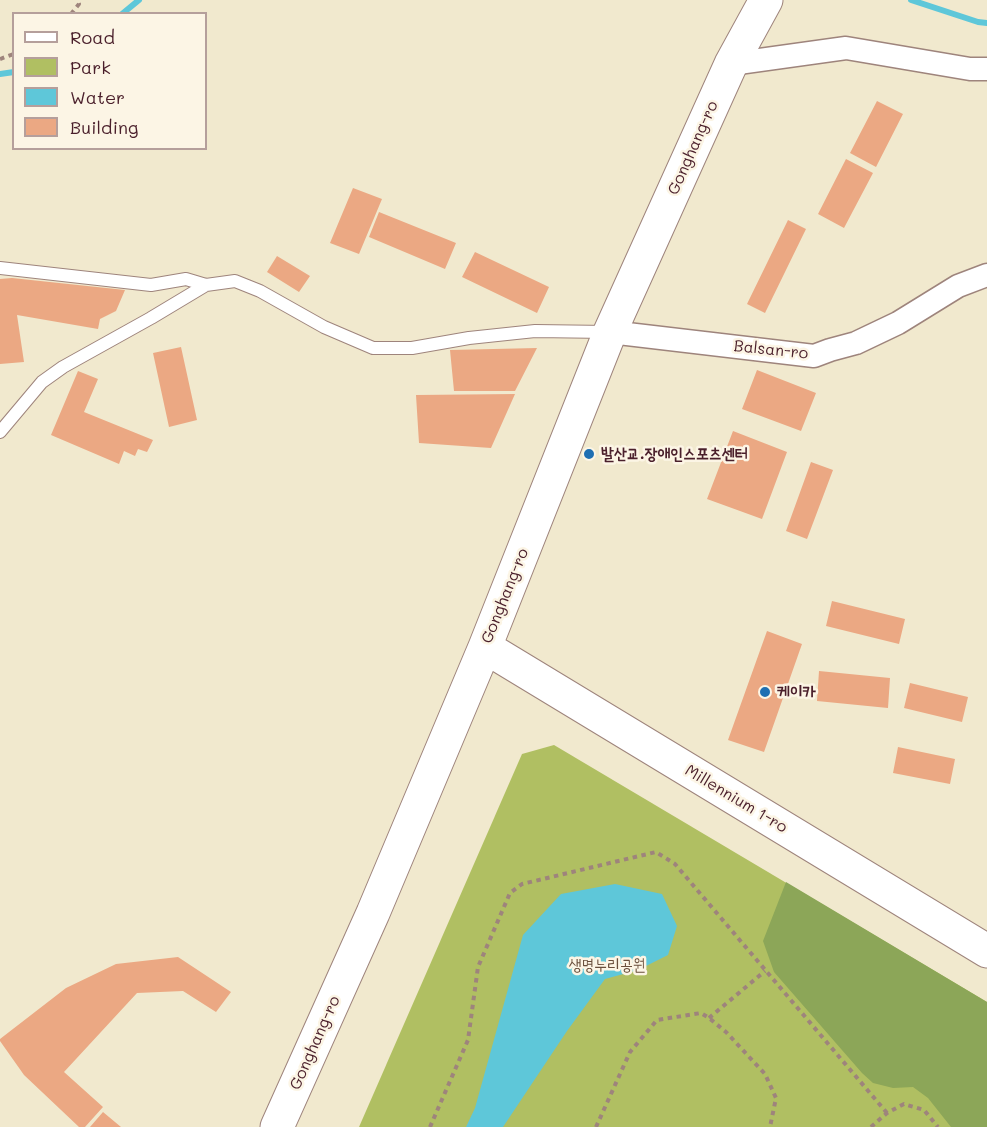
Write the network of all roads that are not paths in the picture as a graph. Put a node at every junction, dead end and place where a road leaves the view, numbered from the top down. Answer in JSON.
{"nodes":[{"id":1,"x":766,"y":0,"type":"edge"},
{"id":2,"x":731,"y":64,"type":"junction"},
{"id":3,"x":987,"y":69,"type":"edge"},
{"id":4,"x":0,"y":268,"type":"edge"},
{"id":5,"x":987,"y":275,"type":"edge"},
{"id":6,"x":206,"y":285,"type":"junction"},
{"id":7,"x":610,"y":332,"type":"junction"},
{"id":8,"x":0,"y":432,"type":"edge"},
{"id":9,"x":485,"y":647,"type":"junction"},
{"id":10,"x":987,"y":951,"type":"edge"},
{"id":11,"x":277,"y":1127,"type":"edge"}],
"edges":[{"from":1,"to":2,"type":"main road","name":"Gonghang-ro"},
{"from":2,"to":3,"type":"street"},
{"from":2,"to":7,"type":"main road","name":"Gonghang-ro"},
{"from":4,"to":6,"type":"lane"},
{"from":5,"to":7,"type":"street","name":"Balsan-ro"},
{"from":6,"to":7,"type":"lane"},
{"from":6,"to":8,"type":"lane"},
{"from":7,"to":9,"type":"main road","name":"Gonghang-ro"},
{"from":9,"to":10,"type":"main road","name":"Millennium 1-ro"},
{"from":9,"to":11,"type":"main road","name":"Gonghang-ro"}]}
